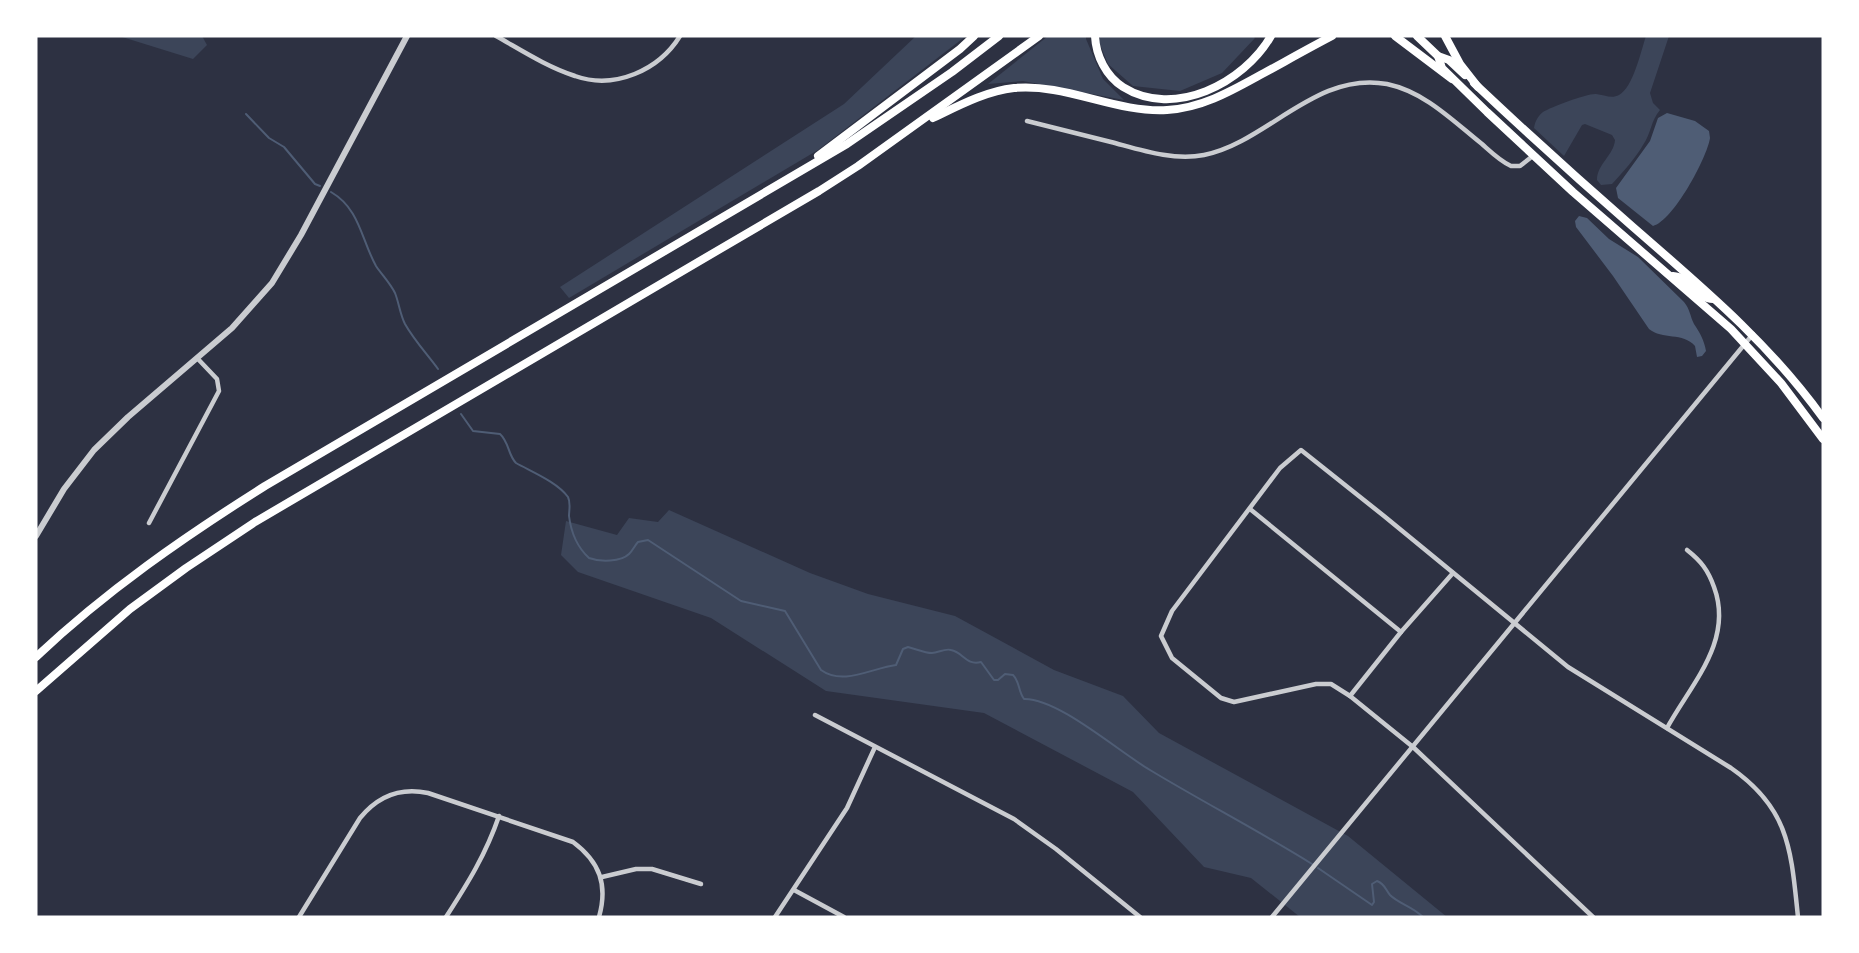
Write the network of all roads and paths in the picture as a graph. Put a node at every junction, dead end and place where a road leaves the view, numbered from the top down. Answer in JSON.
{"nodes":[{"id":1,"x":407,"y":36,"type":"edge"},
{"id":2,"x":496,"y":36,"type":"edge"},
{"id":3,"x":680,"y":36,"type":"edge"},
{"id":4,"x":974,"y":36,"type":"edge"},
{"id":5,"x":999,"y":36,"type":"edge"},
{"id":6,"x":1039,"y":36,"type":"edge"},
{"id":7,"x":1095,"y":36,"type":"edge"},
{"id":8,"x":1271,"y":36,"type":"edge"},
{"id":9,"x":1332,"y":36,"type":"edge"},
{"id":10,"x":1395,"y":36,"type":"edge"},
{"id":11,"x":1416,"y":36,"type":"edge"},
{"id":12,"x":1445,"y":36,"type":"edge"},
{"id":13,"x":1438,"y":56,"type":"junction"},
{"id":14,"x":1452,"y":79,"type":"junction"},
{"id":15,"x":1478,"y":87,"type":"junction"},
{"id":16,"x":1027,"y":121,"type":"dead end"},
{"id":17,"x":911,"y":129,"type":"junction"},
{"id":18,"x":1534,"y":155,"type":"junction"},
{"id":19,"x":778,"y":186,"type":"junction"},
{"id":20,"x":1672,"y":276,"type":"junction"},
{"id":21,"x":1715,"y":298,"type":"junction"},
{"id":22,"x":1753,"y":334,"type":"junction"},
{"id":23,"x":1745,"y":343,"type":"junction"},
{"id":24,"x":198,"y":359,"type":"junction"},
{"id":25,"x":1823,"y":418,"type":"edge"},
{"id":26,"x":1823,"y":439,"type":"edge"},
{"id":27,"x":1250,"y":509,"type":"junction"},
{"id":28,"x":149,"y":523,"type":"dead end"},
{"id":29,"x":36,"y":536,"type":"edge"},
{"id":30,"x":1688,"y":550,"type":"dead end"},
{"id":31,"x":1453,"y":573,"type":"junction"},
{"id":32,"x":1514,"y":623,"type":"junction"},
{"id":33,"x":1401,"y":632,"type":"junction"},
{"id":34,"x":36,"y":657,"type":"edge"},
{"id":35,"x":36,"y":691,"type":"edge"},
{"id":36,"x":1350,"y":696,"type":"junction"},
{"id":37,"x":815,"y":715,"type":"dead end"},
{"id":38,"x":1667,"y":728,"type":"junction"},
{"id":39,"x":875,"y":747,"type":"junction"},
{"id":40,"x":1413,"y":747,"type":"junction"},
{"id":41,"x":499,"y":816,"type":"junction"},
{"id":42,"x":602,"y":877,"type":"junction"},
{"id":43,"x":701,"y":884,"type":"dead end"},
{"id":44,"x":794,"y":890,"type":"junction"},
{"id":45,"x":299,"y":917,"type":"edge"},
{"id":46,"x":446,"y":917,"type":"edge"},
{"id":47,"x":599,"y":917,"type":"edge"},
{"id":48,"x":775,"y":917,"type":"edge"},
{"id":49,"x":844,"y":917,"type":"edge"},
{"id":50,"x":1140,"y":917,"type":"edge"},
{"id":51,"x":1272,"y":917,"type":"edge"},
{"id":52,"x":1593,"y":917,"type":"edge"},
{"id":53,"x":1798,"y":917,"type":"edge"}],
"edges":[{"from":1,"to":24,"type":"street"},
{"from":2,"to":3,"type":"street"},
{"from":4,"to":19,"type":"highway"},
{"from":5,"to":19,"type":"highway"},
{"from":6,"to":17,"type":"highway"},
{"from":7,"to":8,"type":"highway"},
{"from":9,"to":17,"type":"highway"},
{"from":10,"to":14,"type":"highway"},
{"from":11,"to":13,"type":"main road"},
{"from":12,"to":15,"type":"highway"},
{"from":13,"to":14,"type":"main road"},
{"from":13,"to":15,"type":"main road"},
{"from":14,"to":18,"type":"main road"},
{"from":15,"to":21,"type":"main road"},
{"from":16,"to":18,"type":"street"},
{"from":17,"to":35,"type":"highway"},
{"from":18,"to":20,"type":"main road"},
{"from":19,"to":34,"type":"highway"},
{"from":20,"to":21,"type":"main road"},
{"from":20,"to":23,"type":"main road"},
{"from":21,"to":22,"type":"main road"},
{"from":22,"to":23,"type":"street"},
{"from":22,"to":25,"type":"main road"},
{"from":23,"to":26,"type":"main road"},
{"from":23,"to":32,"type":"street"},
{"from":24,"to":28,"type":"street"},
{"from":24,"to":29,"type":"street"},
{"from":27,"to":31,"type":"street"},
{"from":27,"to":33,"type":"street"},
{"from":27,"to":36,"type":"street"},
{"from":30,"to":38,"type":"street"},
{"from":31,"to":32,"type":"street"},
{"from":31,"to":33,"type":"street"},
{"from":32,"to":38,"type":"street"},
{"from":32,"to":40,"type":"street"},
{"from":33,"to":36,"type":"street"},
{"from":36,"to":40,"type":"street"},
{"from":37,"to":39,"type":"street"},
{"from":38,"to":53,"type":"street"},
{"from":39,"to":44,"type":"street"},
{"from":39,"to":50,"type":"street"},
{"from":40,"to":51,"type":"street"},
{"from":40,"to":52,"type":"street"},
{"from":41,"to":42,"type":"street"},
{"from":41,"to":45,"type":"street"},
{"from":41,"to":46,"type":"street"},
{"from":42,"to":43,"type":"street"},
{"from":42,"to":47,"type":"street"},
{"from":44,"to":48,"type":"street"},
{"from":44,"to":49,"type":"street"}]}
